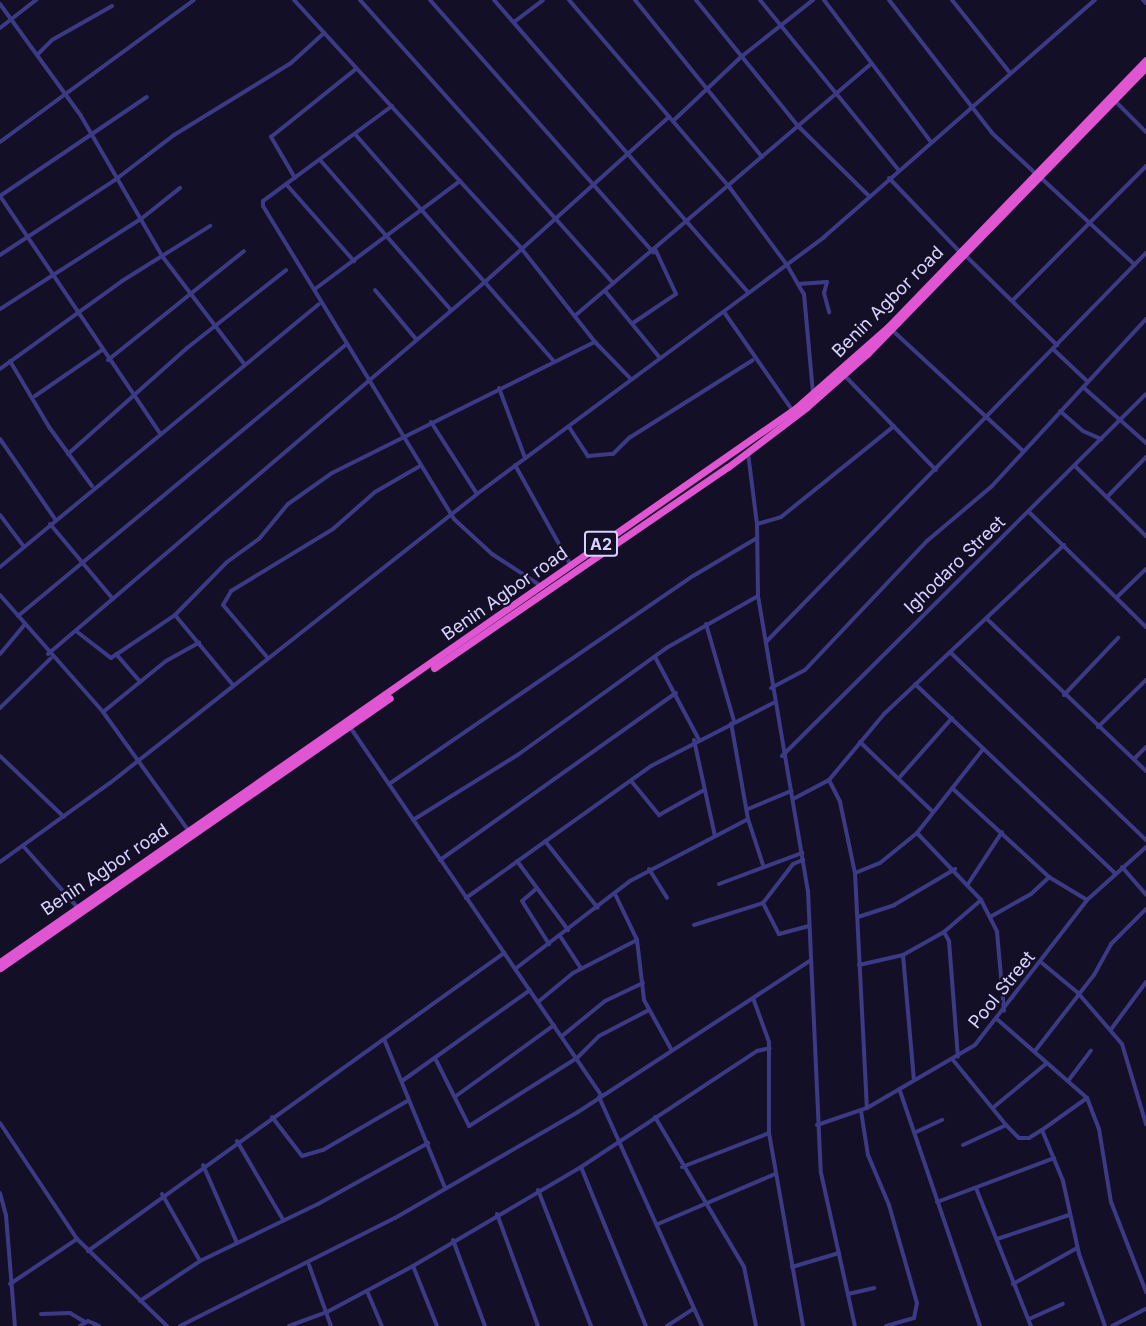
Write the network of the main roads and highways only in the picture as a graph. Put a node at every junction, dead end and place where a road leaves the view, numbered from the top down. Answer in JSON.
{"nodes":[{"id":1,"x":1146,"y":60,"type":"edge"},
{"id":2,"x":1146,"y":67,"type":"edge"},
{"id":3,"x":1038,"y":175,"type":"junction"},
{"id":4,"x":963,"y":254,"type":"junction"},
{"id":5,"x":632,"y":522,"type":"junction"},
{"id":6,"x":637,"y":529,"type":"junction"},
{"id":7,"x":0,"y":962,"type":"edge"},
{"id":8,"x":0,"y":968,"type":"edge"}],
"edges":[{"from":1,"to":3,"type":"highway","name":"Benin Agbor road","number":"A2"},
{"from":2,"to":3,"type":"highway","name":"Benin Agbor road","number":"A2"},
{"from":3,"to":4,"type":"highway","name":"Benin Agbor road","number":"A2"},
{"from":4,"to":5,"type":"highway","name":"Benin Agbor road","number":"A2"},
{"from":4,"to":6,"type":"highway","name":"Benin Agbor road","number":"A2"},
{"from":5,"to":6,"type":"highway"},
{"from":5,"to":7,"type":"highway","name":"Benin Agbor road","number":"A2"},
{"from":6,"to":8,"type":"highway","name":"Benin Agbor road","number":"A2"}]}
